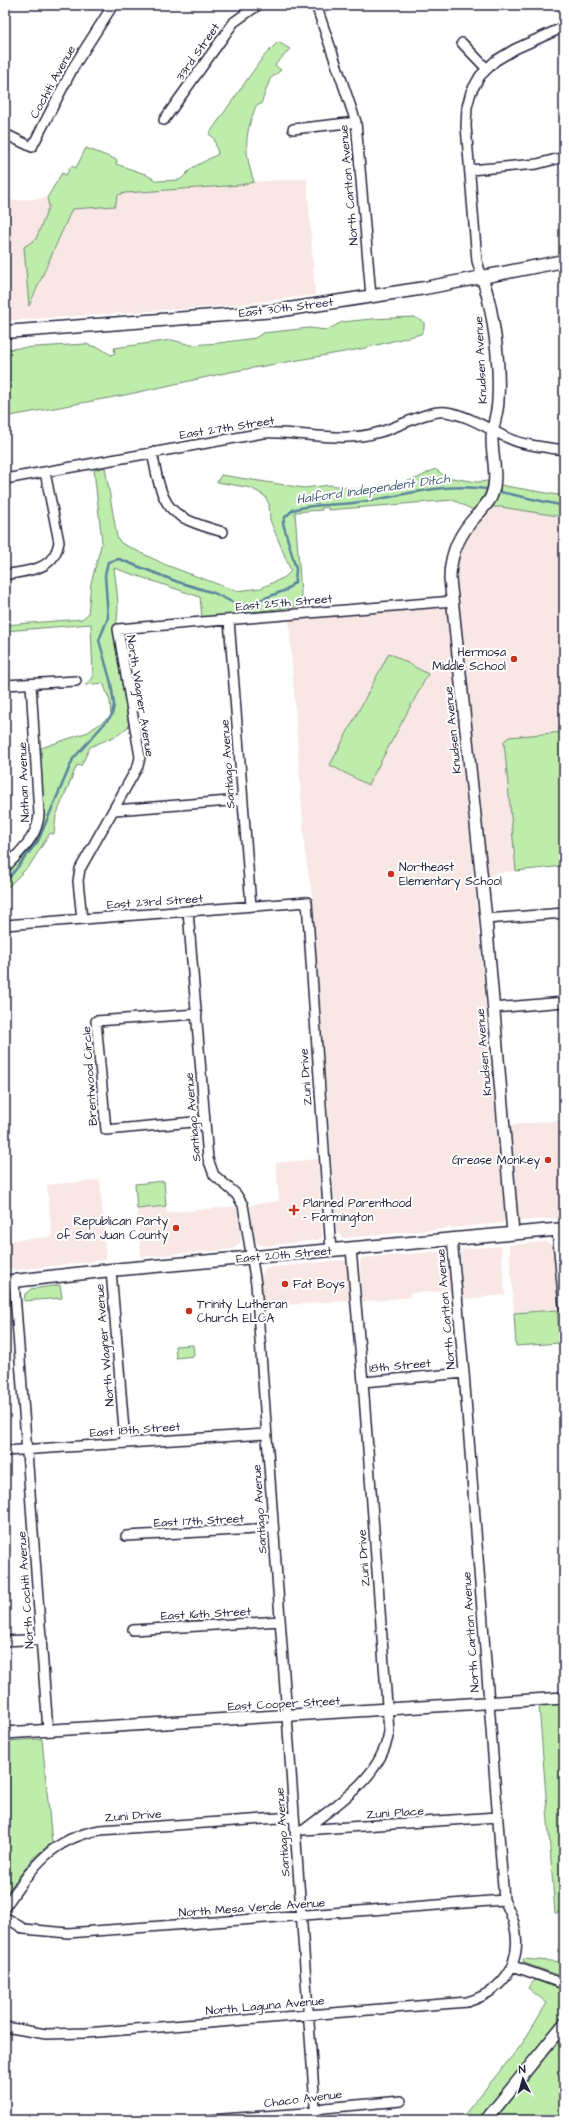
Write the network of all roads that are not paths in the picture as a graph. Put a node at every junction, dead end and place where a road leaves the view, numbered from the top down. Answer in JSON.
{"nodes":[{"id":1,"x":113,"y":5,"type":"edge"},
{"id":2,"x":258,"y":5,"type":"edge"},
{"id":3,"x":316,"y":5,"type":"edge"},
{"id":4,"x":564,"y":27,"type":"edge"},
{"id":5,"x":462,"y":42,"type":"dead end"},
{"id":6,"x":487,"y":69,"type":"junction"},
{"id":7,"x":164,"y":120,"type":"dead end"},
{"id":8,"x":356,"y":122,"type":"junction"},
{"id":9,"x":293,"y":129,"type":"dead end"},
{"id":10,"x":5,"y":134,"type":"edge"},
{"id":11,"x":564,"y":157,"type":"edge"},
{"id":12,"x":470,"y":170,"type":"junction"},
{"id":13,"x":564,"y":261,"type":"edge"},
{"id":14,"x":482,"y":277,"type":"junction"},
{"id":15,"x":371,"y":296,"type":"junction"},
{"id":16,"x":5,"y":332,"type":"edge"},
{"id":17,"x":493,"y":430,"type":"junction"},
{"id":18,"x":564,"y":450,"type":"edge"},
{"id":19,"x":152,"y":452,"type":"junction"},
{"id":20,"x":44,"y":472,"type":"junction"},
{"id":21,"x":5,"y":479,"type":"edge"},
{"id":22,"x":223,"y":532,"type":"dead end"},
{"id":23,"x":5,"y":575,"type":"edge"},
{"id":24,"x":453,"y":601,"type":"junction"},
{"id":25,"x":230,"y":620,"type":"junction"},
{"id":26,"x":118,"y":629,"type":"joint"},
{"id":27,"x":76,"y":681,"type":"dead end"},
{"id":28,"x":30,"y":684,"type":"junction"},
{"id":29,"x":5,"y":685,"type":"edge"},
{"id":30,"x":242,"y":800,"type":"junction"},
{"id":31,"x":114,"y":810,"type":"junction"},
{"id":32,"x":5,"y":868,"type":"edge"},
{"id":33,"x":307,"y":902,"type":"joint"},
{"id":34,"x":251,"y":906,"type":"junction"},
{"id":35,"x":188,"y":911,"type":"junction"},
{"id":36,"x":564,"y":913,"type":"edge"},
{"id":37,"x":82,"y":919,"type":"junction"},
{"id":38,"x":486,"y":919,"type":"junction"},
{"id":39,"x":5,"y":925,"type":"edge"},
{"id":40,"x":564,"y":1002,"type":"edge"},
{"id":41,"x":493,"y":1008,"type":"junction"},
{"id":42,"x":197,"y":1014,"type":"junction"},
{"id":43,"x":204,"y":1121,"type":"junction"},
{"id":44,"x":561,"y":1229,"type":"edge"},
{"id":45,"x":513,"y":1233,"type":"junction"},
{"id":46,"x":452,"y":1239,"type":"junction"},
{"id":47,"x":351,"y":1249,"type":"junction"},
{"id":48,"x":331,"y":1251,"type":"junction"},
{"id":49,"x":251,"y":1258,"type":"junction"},
{"id":50,"x":111,"y":1270,"type":"junction"},
{"id":51,"x":10,"y":1281,"type":"edge"},
{"id":52,"x":564,"y":1308,"type":"edge"},
{"id":53,"x":464,"y":1373,"type":"junction"},
{"id":54,"x":363,"y":1382,"type":"junction"},
{"id":55,"x":266,"y":1434,"type":"junction"},
{"id":56,"x":125,"y":1442,"type":"junction"},
{"id":57,"x":28,"y":1449,"type":"junction"},
{"id":58,"x":5,"y":1451,"type":"edge"},
{"id":59,"x":273,"y":1528,"type":"junction"},
{"id":60,"x":126,"y":1536,"type":"dead end"},
{"id":61,"x":280,"y":1621,"type":"junction"},
{"id":62,"x":133,"y":1630,"type":"dead end"},
{"id":63,"x":42,"y":1639,"type":"junction"},
{"id":64,"x":5,"y":1641,"type":"edge"},
{"id":65,"x":564,"y":1698,"type":"edge"},
{"id":66,"x":488,"y":1703,"type":"junction"},
{"id":67,"x":387,"y":1710,"type":"junction"},
{"id":68,"x":288,"y":1717,"type":"junction"},
{"id":69,"x":48,"y":1730,"type":"junction"},
{"id":70,"x":5,"y":1733,"type":"edge"},
{"id":71,"x":294,"y":1817,"type":"junction"},
{"id":72,"x":497,"y":1818,"type":"junction"},
{"id":73,"x":299,"y":1830,"type":"junction"},
{"id":74,"x":504,"y":1900,"type":"junction"},
{"id":75,"x":5,"y":1907,"type":"edge"},
{"id":76,"x":301,"y":1916,"type":"junction"},
{"id":77,"x":5,"y":1917,"type":"edge"},
{"id":78,"x":513,"y":1966,"type":"junction"},
{"id":79,"x":564,"y":1984,"type":"edge"},
{"id":80,"x":308,"y":2014,"type":"junction"},
{"id":81,"x":564,"y":2024,"type":"edge"},
{"id":82,"x":5,"y":2027,"type":"edge"},
{"id":83,"x":400,"y":2101,"type":"dead end"},
{"id":84,"x":315,"y":2110,"type":"junction"},
{"id":85,"x":209,"y":2120,"type":"edge"},
{"id":86,"x":316,"y":2120,"type":"edge"},
{"id":87,"x":486,"y":2120,"type":"edge"}],
"edges":[{"from":1,"to":10,"type":"street","name":"Cochiti Avenue"},
{"from":2,"to":7,"type":"street","name":"33rd Street"},
{"from":3,"to":8,"type":"street","name":"North Carlton Avenue"},
{"from":4,"to":6,"type":"street","name":"Knudsen Avenue"},
{"from":5,"to":6,"type":"street"},
{"from":6,"to":12,"type":"street","name":"Knudsen Avenue"},
{"from":8,"to":9,"type":"street"},
{"from":8,"to":15,"type":"street","name":"North Carlton Avenue"},
{"from":11,"to":12,"type":"street"},
{"from":12,"to":14,"type":"street","name":"Knudsen Avenue"},
{"from":13,"to":14,"type":"main road","name":"East 30th Street"},
{"from":14,"to":15,"type":"main road","name":"East 30th Street"},
{"from":14,"to":17,"type":"street","name":"Knudsen Avenue"},
{"from":15,"to":16,"type":"main road","name":"East 30th Street"},
{"from":17,"to":18,"type":"street","name":"East 27th Street"},
{"from":17,"to":19,"type":"street","name":"East 27th Street"},
{"from":17,"to":24,"type":"street","name":"Knudsen Avenue"},
{"from":19,"to":20,"type":"street","name":"East 27th Street"},
{"from":19,"to":22,"type":"street"},
{"from":20,"to":21,"type":"street","name":"East 27th Street"},
{"from":20,"to":23,"type":"street"},
{"from":24,"to":25,"type":"street","name":"East 25th Street"},
{"from":24,"to":38,"type":"street","name":"Knudsen Avenue"},
{"from":25,"to":26,"type":"street","name":"East 25th Street"},
{"from":25,"to":30,"type":"street","name":"Santiago Avenue"},
{"from":26,"to":31,"type":"street","name":"North Wagner Avenue"},
{"from":27,"to":28,"type":"street"},
{"from":28,"to":29,"type":"street"},
{"from":28,"to":32,"type":"street","name":"Nathan Avenue"},
{"from":30,"to":31,"type":"street"},
{"from":30,"to":34,"type":"street","name":"Santiago Avenue"},
{"from":31,"to":37,"type":"street","name":"North Wagner Avenue"},
{"from":33,"to":34,"type":"street","name":"East 23rd Street"},
{"from":33,"to":48,"type":"street","name":"Zuni Drive"},
{"from":34,"to":35,"type":"street","name":"East 23rd Street"},
{"from":35,"to":37,"type":"street","name":"East 23rd Street"},
{"from":35,"to":42,"type":"street","name":"Santiago Avenue"},
{"from":36,"to":38,"type":"street"},
{"from":37,"to":39,"type":"street","name":"East 23rd Street"},
{"from":38,"to":41,"type":"street","name":"Knudsen Avenue"},
{"from":40,"to":41,"type":"street"},
{"from":41,"to":45,"type":"street","name":"Knudsen Avenue"},
{"from":42,"to":43,"type":"street","name":"Santiago Avenue"},
{"from":42,"to":43,"type":"street","name":"Brentwood Circle"},
{"from":43,"to":49,"type":"street","name":"Santiago Avenue"},
{"from":44,"to":45,"type":"main road","name":"East 20th Street"},
{"from":44,"to":52,"type":"street"},
{"from":45,"to":46,"type":"main road","name":"East 20th Street"},
{"from":46,"to":47,"type":"main road","name":"East 20th Street"},
{"from":46,"to":53,"type":"street","name":"North Carlton Avenue"},
{"from":47,"to":48,"type":"main road","name":"East 20th Street"},
{"from":47,"to":54,"type":"street","name":"Zuni Drive"},
{"from":48,"to":49,"type":"main road","name":"East 20th Street"},
{"from":49,"to":50,"type":"main road","name":"East 20th Street"},
{"from":49,"to":55,"type":"street","name":"Santiago Avenue"},
{"from":50,"to":51,"type":"main road","name":"East 20th Street"},
{"from":50,"to":56,"type":"street","name":"North Wagner Avenue"},
{"from":51,"to":57,"type":"street","name":"North Cochiti Avenue"},
{"from":53,"to":54,"type":"street","name":"18th Street"},
{"from":53,"to":66,"type":"street","name":"North Carlton Avenue"},
{"from":54,"to":67,"type":"street","name":"Zuni Drive"},
{"from":55,"to":56,"type":"street","name":"East 18th Street"},
{"from":55,"to":59,"type":"street","name":"Santiago Avenue"},
{"from":56,"to":57,"type":"street","name":"East 18th Street"},
{"from":57,"to":58,"type":"street","name":"East 18th Street"},
{"from":57,"to":63,"type":"street","name":"North Cochiti Avenue"},
{"from":59,"to":60,"type":"street","name":"East 17th Street"},
{"from":59,"to":61,"type":"street","name":"Santiago Avenue"},
{"from":61,"to":62,"type":"street","name":"East 16th Street"},
{"from":61,"to":68,"type":"street","name":"Santiago Avenue"},
{"from":63,"to":64,"type":"street"},
{"from":63,"to":69,"type":"street","name":"North Cochiti Avenue"},
{"from":65,"to":66,"type":"street","name":"East Cooper Street"},
{"from":66,"to":67,"type":"street","name":"East Cooper Street"},
{"from":66,"to":72,"type":"street","name":"North Carlton Avenue"},
{"from":67,"to":68,"type":"street","name":"East Cooper Street"},
{"from":67,"to":73,"type":"street","name":"Zuni Drive"},
{"from":68,"to":69,"type":"street","name":"East Cooper Street"},
{"from":68,"to":71,"type":"street","name":"Santiago Avenue"},
{"from":69,"to":70,"type":"street","name":"East Cooper Street"},
{"from":71,"to":73,"type":"street","name":"Santiago Avenue"},
{"from":71,"to":75,"type":"street","name":"Zuni Drive"},
{"from":72,"to":73,"type":"street","name":"Zuni Place"},
{"from":72,"to":74,"type":"street","name":"North Carlton Avenue"},
{"from":73,"to":76,"type":"street","name":"Santiago Avenue"},
{"from":74,"to":76,"type":"street","name":"North Mesa Verde Avenue"},
{"from":74,"to":78,"type":"street","name":"North Carlton Avenue"},
{"from":76,"to":77,"type":"street","name":"North Mesa Verde Avenue"},
{"from":76,"to":80,"type":"street","name":"Santiago Avenue"},
{"from":78,"to":79,"type":"street"},
{"from":78,"to":80,"type":"street","name":"North Laguna Avenue"},
{"from":80,"to":82,"type":"street","name":"North Laguna Avenue"},
{"from":80,"to":84,"type":"street","name":"Santiago Avenue"},
{"from":81,"to":87,"type":"street"},
{"from":83,"to":84,"type":"street","name":"Chaco Avenue"},
{"from":84,"to":85,"type":"street","name":"Chaco Avenue"},
{"from":84,"to":86,"type":"street","name":"Santiago Avenue"}]}
